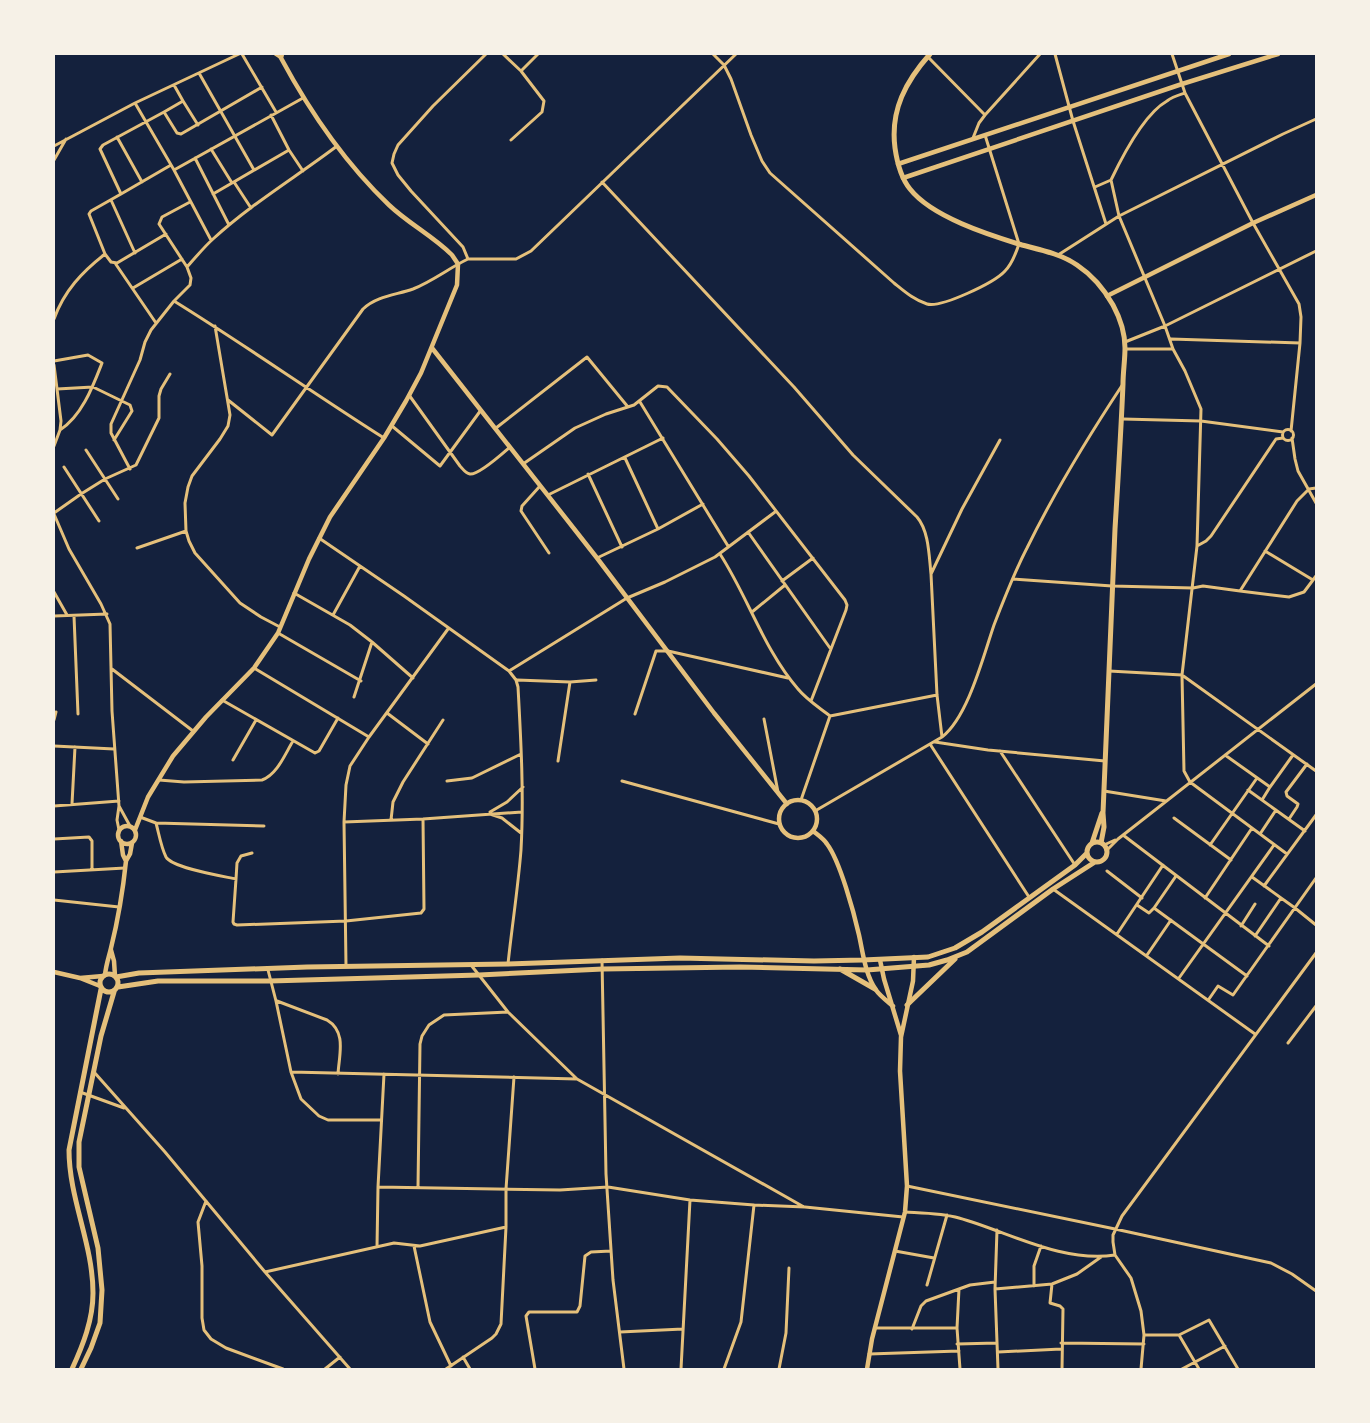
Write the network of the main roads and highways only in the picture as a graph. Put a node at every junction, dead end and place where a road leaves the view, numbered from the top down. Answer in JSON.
{"nodes":[{"id":1,"x":929,"y":55,"type":"edge"},
{"id":2,"x":1103,"y":813,"type":"junction"},
{"id":3,"x":1092,"y":843,"type":"junction"},
{"id":4,"x":1103,"y":844,"type":"junction"},
{"id":5,"x":1087,"y":853,"type":"junction"},
{"id":6,"x":1095,"y":862,"type":"junction"},
{"id":7,"x":957,"y":957,"type":"junction"},
{"id":8,"x":840,"y":969,"type":"junction"},
{"id":9,"x":115,"y":976,"type":"junction"},
{"id":10,"x":101,"y":987,"type":"junction"},
{"id":11,"x":118,"y":987,"type":"junction"},
{"id":12,"x":875,"y":989,"type":"road end"},
{"id":13,"x":114,"y":992,"type":"junction"},
{"id":14,"x":907,"y":1006,"type":"road end"},
{"id":15,"x":72,"y":1369,"type":"edge"},
{"id":16,"x":81,"y":1369,"type":"edge"}],
"edges":[{"from":1,"to":2,"type":"main road"},
{"from":2,"to":3,"type":"main road"},
{"from":2,"to":4,"type":"main road"},
{"from":3,"to":4,"type":"main road"},
{"from":3,"to":5,"type":"main road"},
{"from":4,"to":6,"type":"main road"},
{"from":5,"to":6,"type":"main road"},
{"from":5,"to":9,"type":"main road"},
{"from":6,"to":7,"type":"main road"},
{"from":7,"to":8,"type":"main road"},
{"from":7,"to":14,"type":"main road"},
{"from":8,"to":11,"type":"main road"},
{"from":8,"to":12,"type":"main road"},
{"from":9,"to":10,"type":"main road"},
{"from":9,"to":11,"type":"main road"},
{"from":10,"to":13,"type":"main road"},
{"from":10,"to":15,"type":"main road"},
{"from":11,"to":13,"type":"main road"},
{"from":13,"to":16,"type":"main road"}]}
